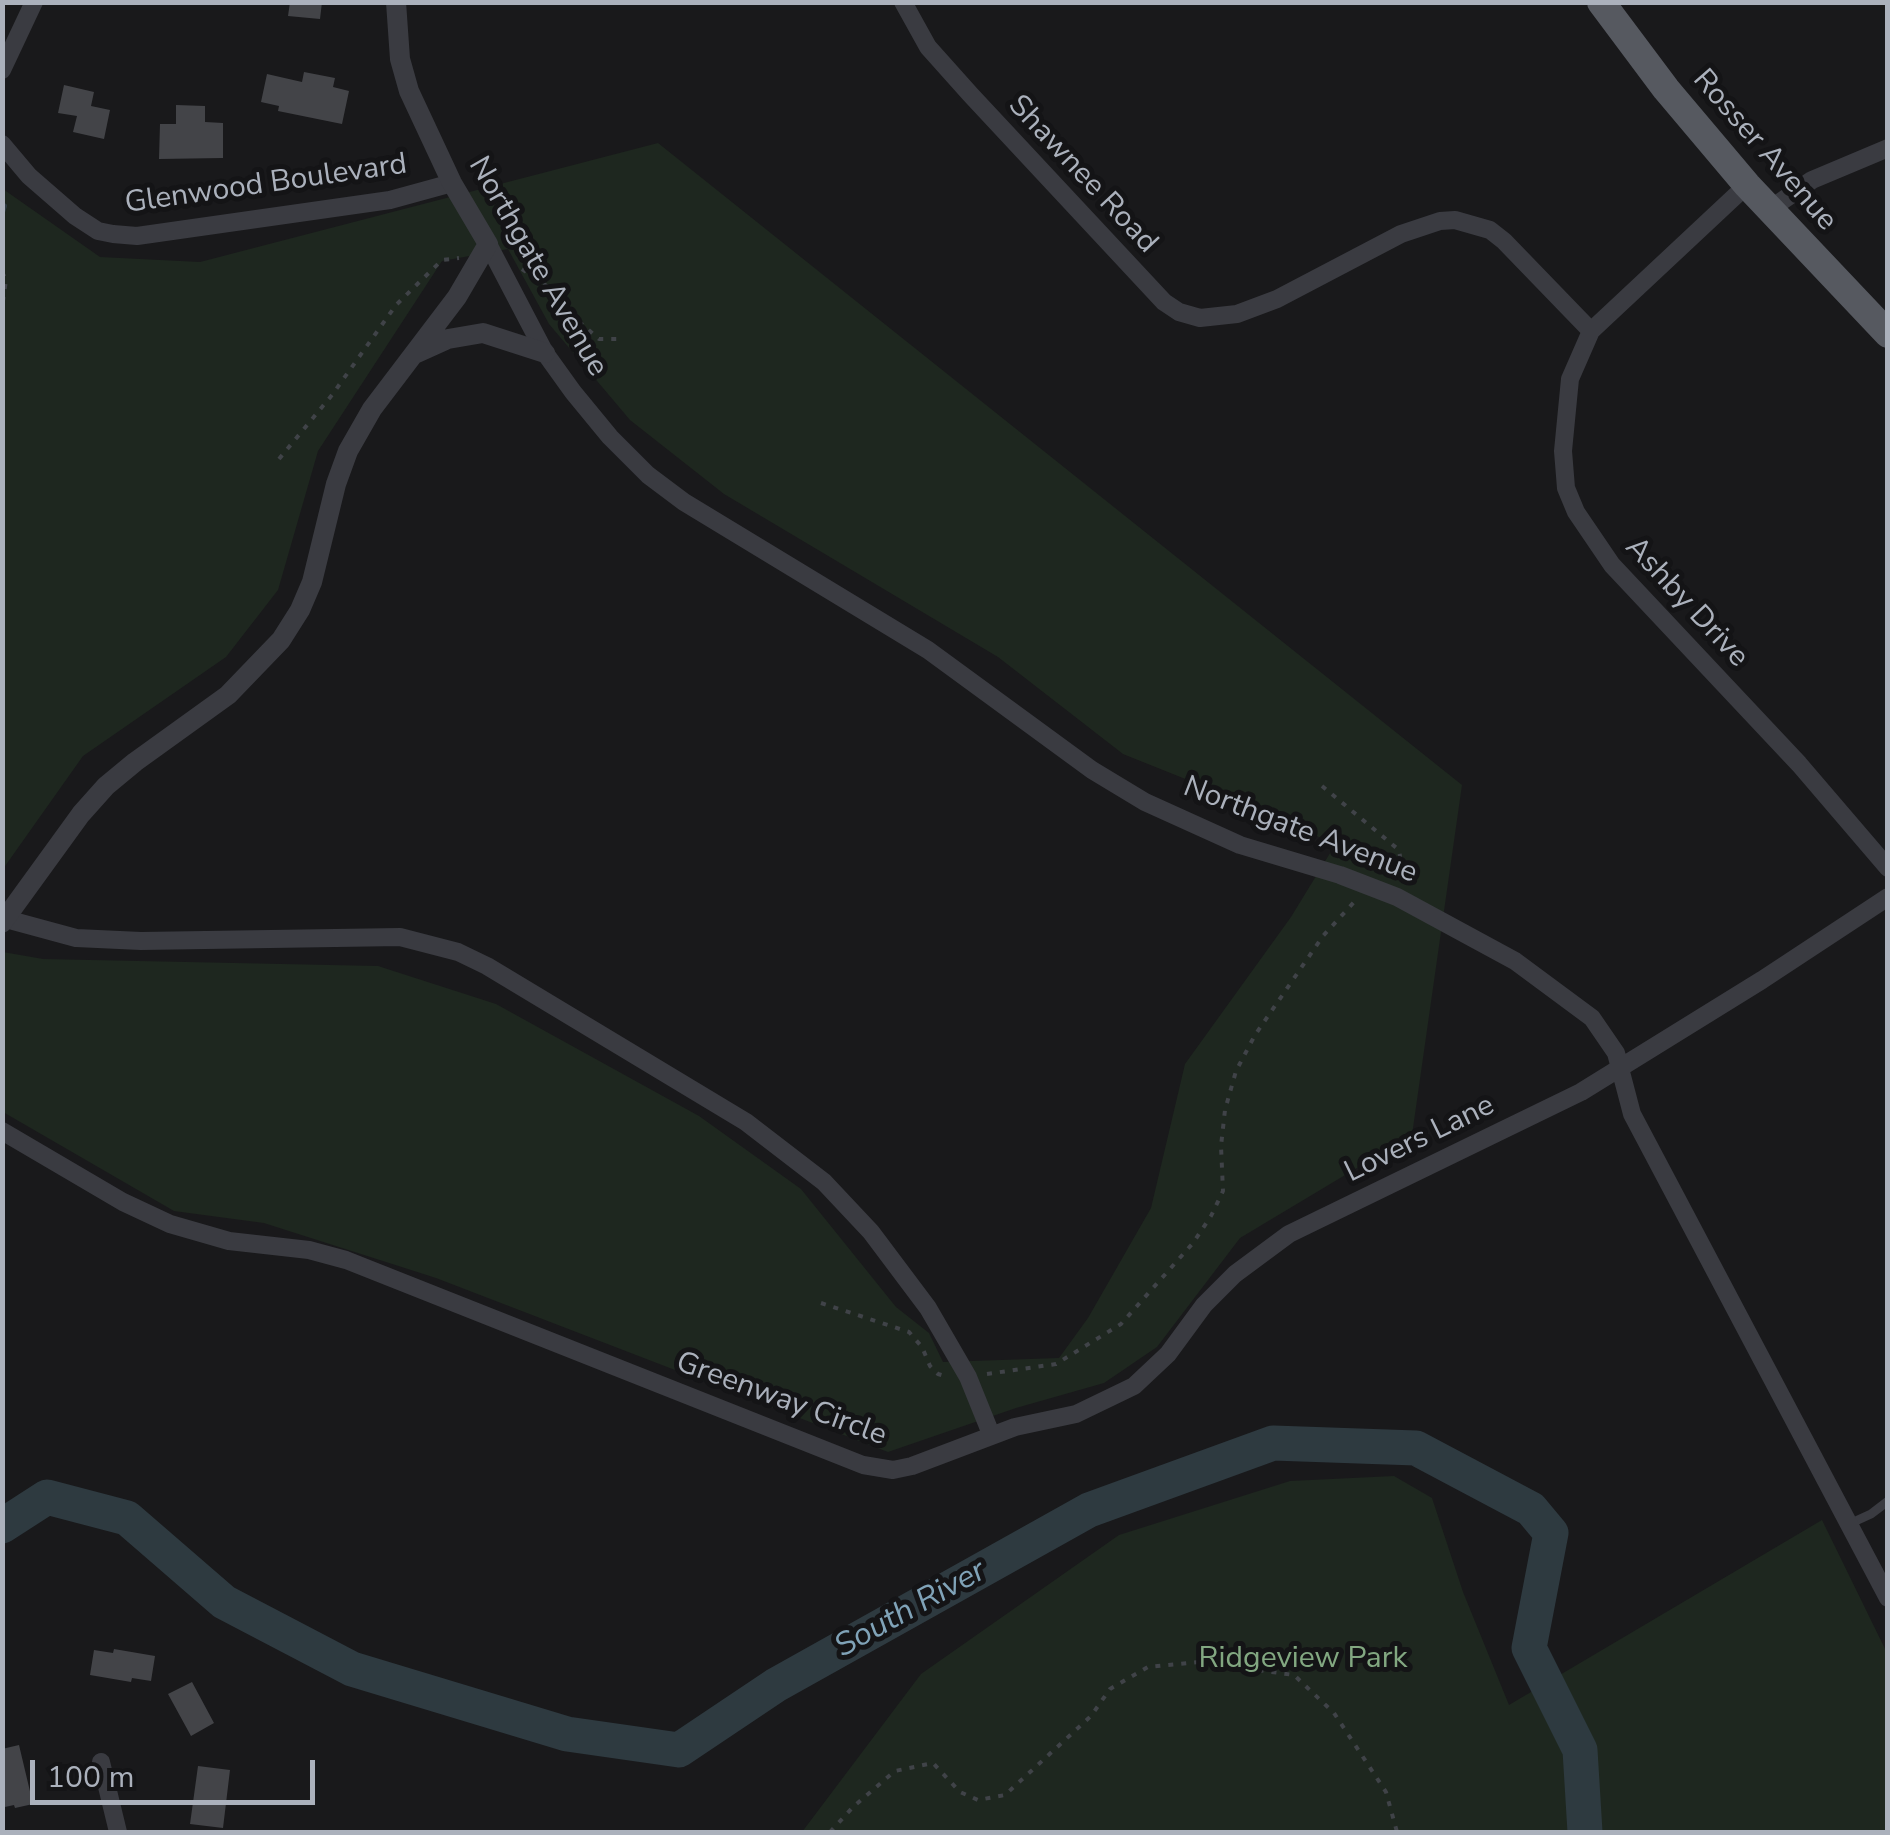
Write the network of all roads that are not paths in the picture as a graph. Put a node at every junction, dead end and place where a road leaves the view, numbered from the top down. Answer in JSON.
{"nodes":[{"id":1,"x":11,"y":2,"type":"edge"},
{"id":2,"x":396,"y":2,"type":"edge"},
{"id":3,"x":903,"y":2,"type":"edge"},
{"id":4,"x":1601,"y":2,"type":"edge"},
{"id":5,"x":32,"y":7,"type":"edge"},
{"id":6,"x":2,"y":70,"type":"edge"},
{"id":7,"x":2,"y":144,"type":"edge"},
{"id":8,"x":1888,"y":148,"type":"edge"},
{"id":9,"x":452,"y":182,"type":"junction"},
{"id":10,"x":1746,"y":185,"type":"junction"},
{"id":11,"x":1768,"y":210,"type":"junction"},
{"id":12,"x":488,"y":244,"type":"junction"},
{"id":13,"x":1591,"y":332,"type":"junction"},
{"id":14,"x":1888,"y":334,"type":"edge"},
{"id":15,"x":546,"y":353,"type":"junction"},
{"id":16,"x":415,"y":354,"type":"junction"},
{"id":17,"x":1888,"y":868,"type":"edge"},
{"id":18,"x":1888,"y":896,"type":"edge"},
{"id":19,"x":4,"y":921,"type":"edge"},
{"id":20,"x":1620,"y":1068,"type":"junction"},
{"id":21,"x":2,"y":1131,"type":"edge"},
{"id":22,"x":991,"y":1434,"type":"junction"},
{"id":23,"x":1888,"y":1501,"type":"edge"},
{"id":24,"x":1848,"y":1524,"type":"junction"},
{"id":25,"x":1888,"y":1598,"type":"edge"},
{"id":26,"x":102,"y":1762,"type":"dead end"},
{"id":27,"x":118,"y":1832,"type":"edge"}],
"edges":[{"from":1,"to":5,"type":"street"},
{"from":2,"to":9,"type":"street","name":"Northgate Avenue"},
{"from":3,"to":13,"type":"street","name":"Shawnee Road"},
{"from":4,"to":10,"type":"main road","name":"Rosser Avenue"},
{"from":5,"to":6,"type":"street"},
{"from":7,"to":9,"type":"street","name":"Glenwood Boulevard"},
{"from":8,"to":11,"type":"street"},
{"from":9,"to":12,"type":"street","name":"Northgate Avenue"},
{"from":10,"to":11,"type":"main road","name":"Rosser Avenue"},
{"from":10,"to":13,"type":"street"},
{"from":11,"to":14,"type":"main road","name":"Rosser Avenue"},
{"from":12,"to":15,"type":"street","name":"Northgate Avenue"},
{"from":12,"to":16,"type":"street"},
{"from":13,"to":17,"type":"street","name":"Ashby Drive"},
{"from":15,"to":16,"type":"street"},
{"from":15,"to":20,"type":"street","name":"Northgate Avenue"},
{"from":16,"to":19,"type":"street"},
{"from":18,"to":20,"type":"street","name":"Lovers Lane"},
{"from":19,"to":22,"type":"street"},
{"from":20,"to":22,"type":"street","name":"Lovers Lane"},
{"from":20,"to":24,"type":"street","name":"Northgate Avenue"},
{"from":21,"to":22,"type":"street","name":"Greenway Circle"},
{"from":23,"to":24,"type":"lane"},
{"from":24,"to":25,"type":"street","name":"Northgate Avenue"},
{"from":26,"to":27,"type":"street"}]}
